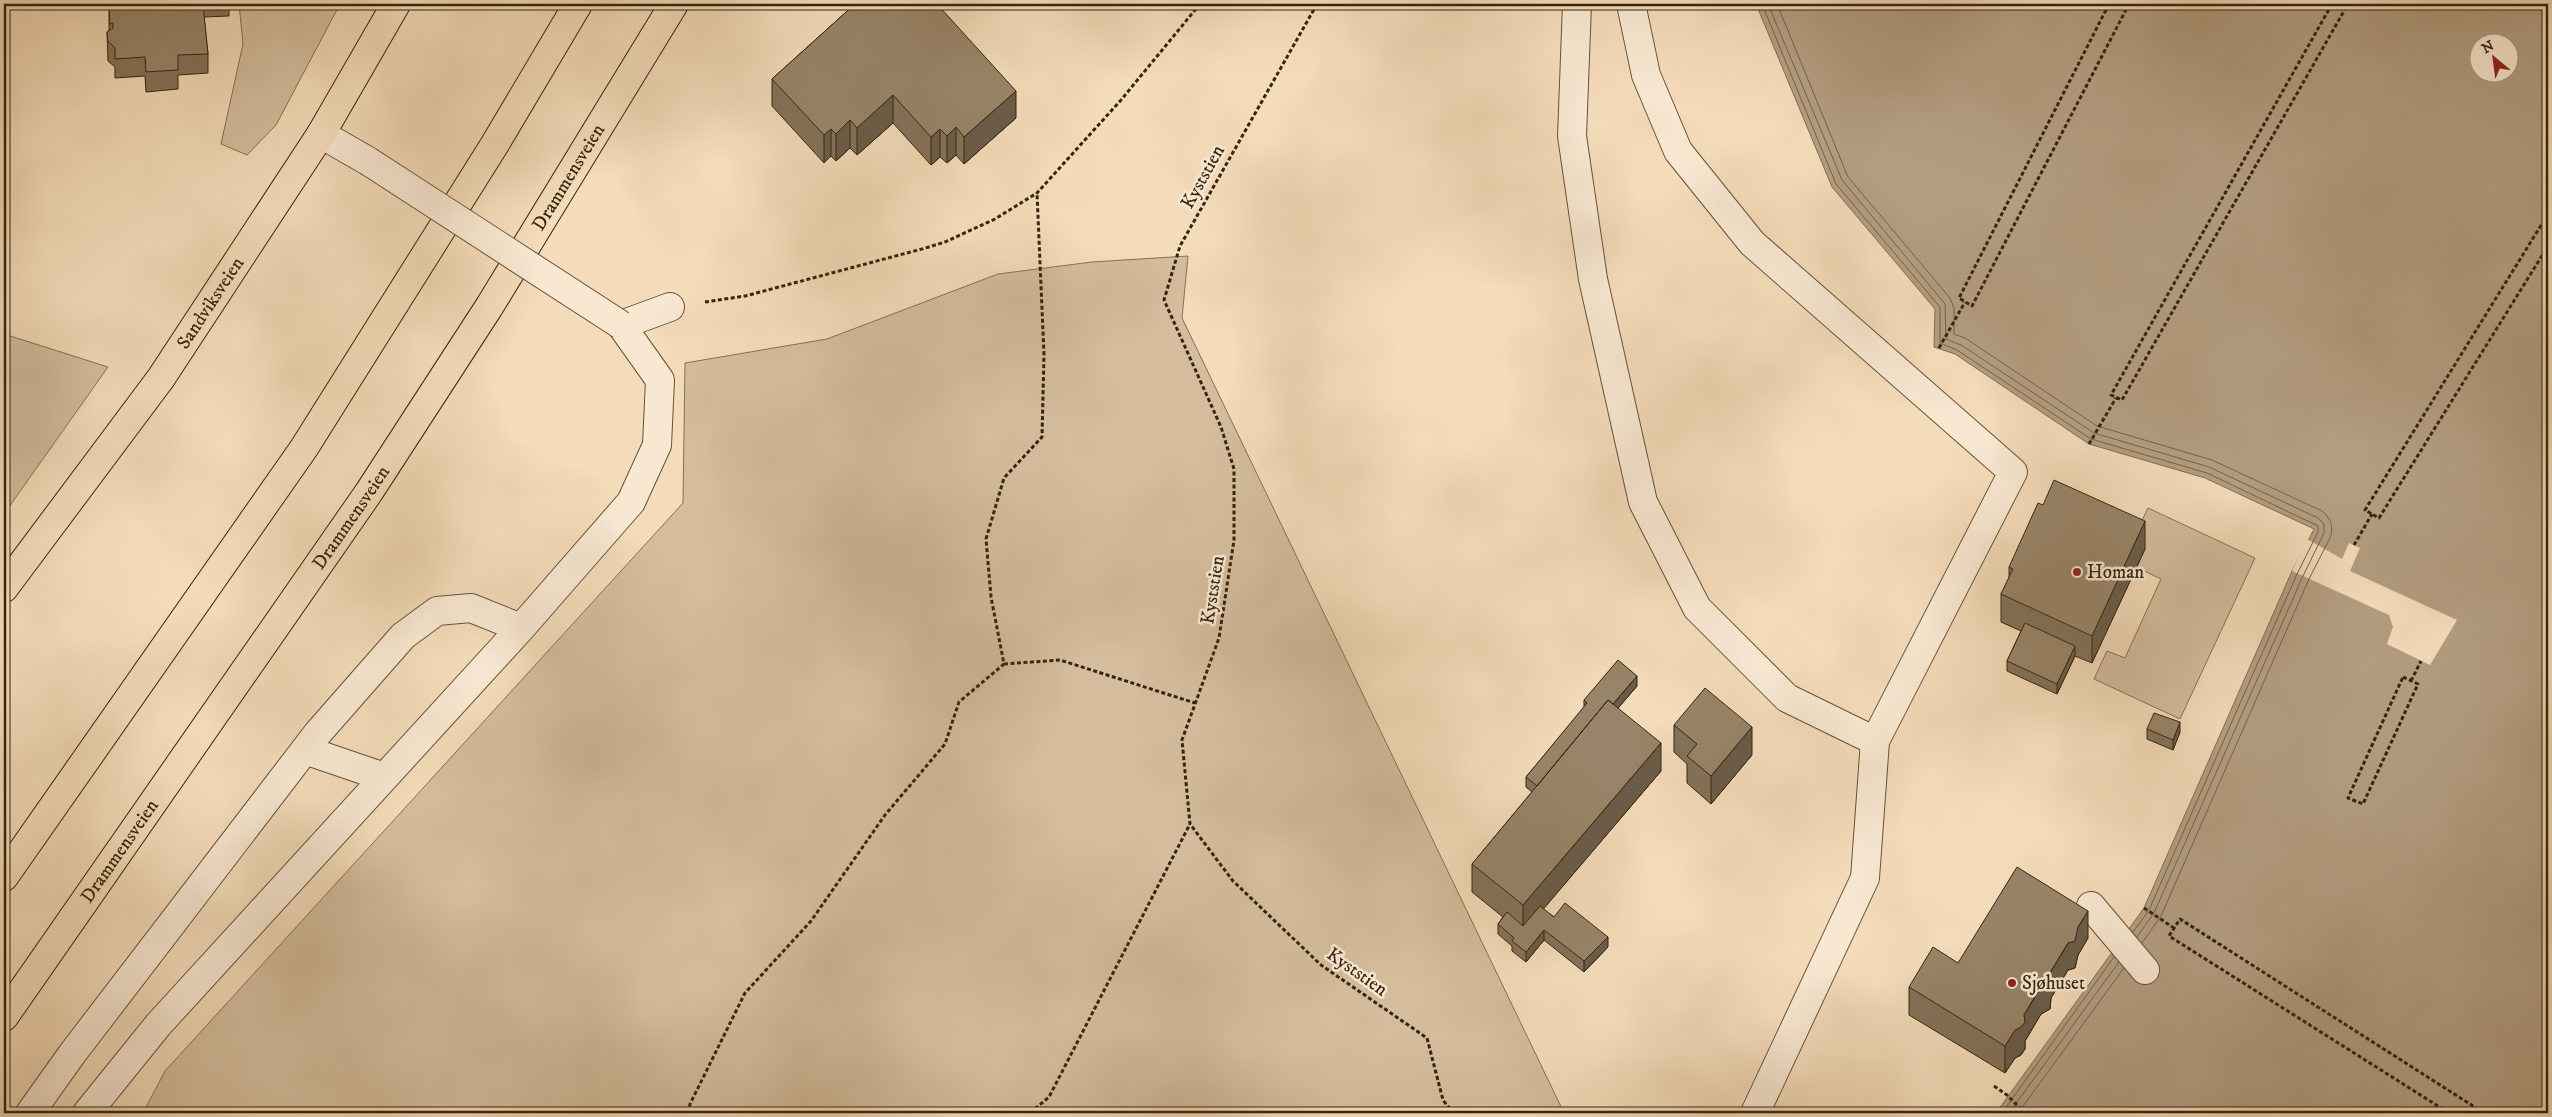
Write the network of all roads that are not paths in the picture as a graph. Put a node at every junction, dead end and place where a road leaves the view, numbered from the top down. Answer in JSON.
{"nodes":[{"id":1,"x":396,"y":4,"type":"edge"},
{"id":2,"x":578,"y":4,"type":"edge"},
{"id":3,"x":674,"y":4,"type":"edge"},
{"id":4,"x":1577,"y":4,"type":"edge"},
{"id":5,"x":1631,"y":4,"type":"edge"},
{"id":6,"x":321,"y":134,"type":"junction"},
{"id":7,"x":670,"y":307,"type":"road end"},
{"id":8,"x":621,"y":325,"type":"junction"},
{"id":9,"x":4,"y":588,"type":"edge"},
{"id":10,"x":521,"y":628,"type":"junction"},
{"id":11,"x":1875,"y":741,"type":"junction"},
{"id":12,"x":305,"y":750,"type":"junction"},
{"id":13,"x":384,"y":777,"type":"junction"},
{"id":14,"x":4,"y":877,"type":"edge"},
{"id":15,"x":2091,"y":906,"type":"dead end"},
{"id":16,"x":2145,"y":970,"type":"dead end"},
{"id":17,"x":4,"y":1017,"type":"edge"},
{"id":18,"x":30,"y":1113,"type":"edge"},
{"id":19,"x":87,"y":1113,"type":"edge"},
{"id":20,"x":1755,"y":1113,"type":"edge"}],
"edges":[{"from":1,"to":6,"type":"main road","name":"Sandviksveien"},
{"from":2,"to":14,"type":"main road"},
{"from":3,"to":17,"type":"main road","name":"Drammensveien"},
{"from":4,"to":11,"type":"street"},
{"from":5,"to":11,"type":"street"},
{"from":6,"to":8,"type":"street","bridge":true},
{"from":6,"to":9,"type":"main road","name":"Sandviksveien"},
{"from":7,"to":8,"type":"street"},
{"from":8,"to":10,"type":"street"},
{"from":10,"to":12,"type":"street"},
{"from":10,"to":13,"type":"street"},
{"from":11,"to":20,"type":"street"},
{"from":12,"to":13,"type":"street"},
{"from":12,"to":18,"type":"street"},
{"from":13,"to":19,"type":"street"},
{"from":15,"to":16,"type":"street"}]}
